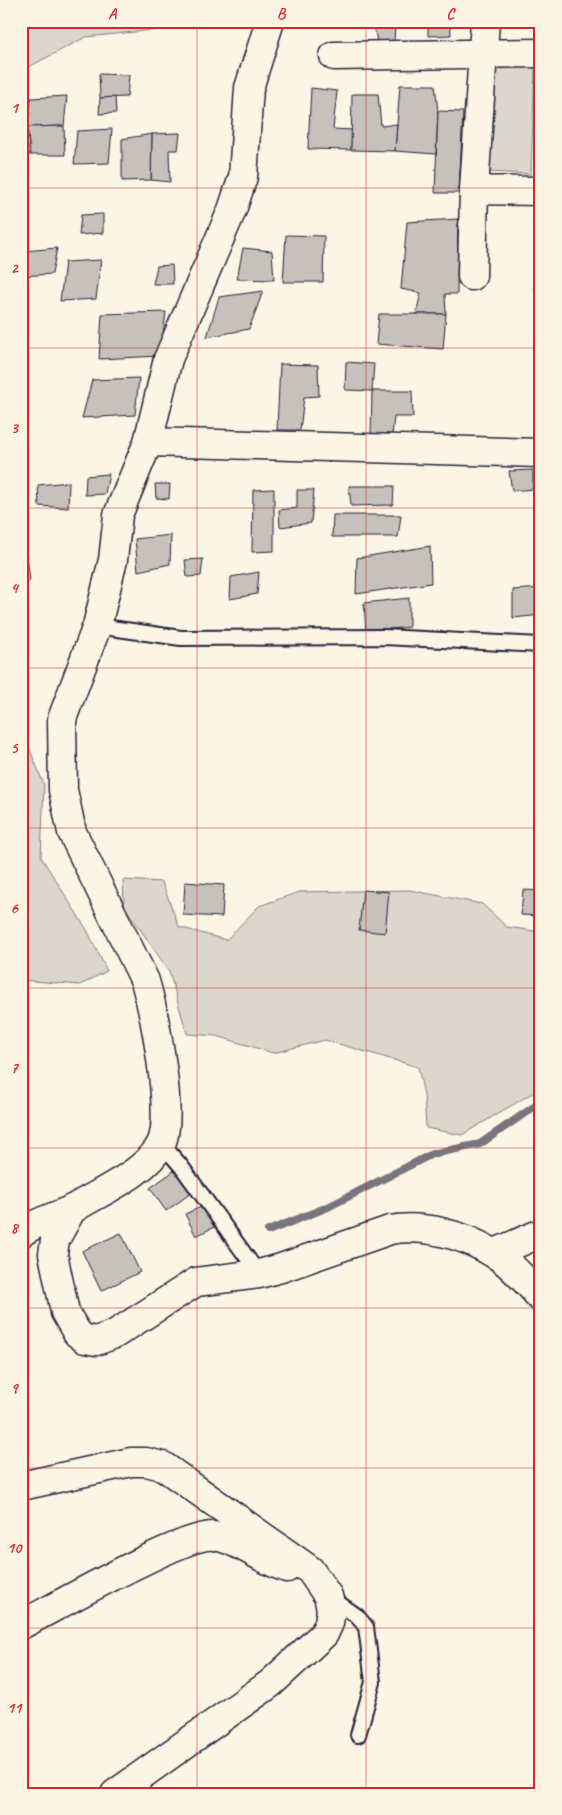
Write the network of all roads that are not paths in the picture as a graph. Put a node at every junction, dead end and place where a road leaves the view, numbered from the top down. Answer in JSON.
{"nodes":[{"id":1,"x":270,"y":21,"type":"edge"},
{"id":2,"x":485,"y":21,"type":"edge"},
{"id":3,"x":541,"y":53,"type":"edge"},
{"id":4,"x":482,"y":54,"type":"junction"},
{"id":5,"x":334,"y":56,"type":"dead end"},
{"id":6,"x":474,"y":190,"type":"junction"},
{"id":7,"x":541,"y":190,"type":"edge"},
{"id":8,"x":472,"y":276,"type":"dead end"},
{"id":9,"x":148,"y":442,"type":"junction"},
{"id":10,"x":541,"y":453,"type":"edge"},
{"id":11,"x":97,"y":626,"type":"junction"},
{"id":12,"x":541,"y":645,"type":"edge"},
{"id":13,"x":161,"y":1143,"type":"junction"},
{"id":14,"x":72,"y":1209,"type":"junction"},
{"id":15,"x":21,"y":1233,"type":"edge"},
{"id":16,"x":541,"y":1233,"type":"edge"},
{"id":17,"x":495,"y":1253,"type":"junction"},
{"id":18,"x":259,"y":1274,"type":"junction"},
{"id":19,"x":541,"y":1298,"type":"edge"},
{"id":20,"x":21,"y":1486,"type":"edge"},
{"id":21,"x":310,"y":1570,"type":"junction"},
{"id":22,"x":328,"y":1596,"type":"junction"},
{"id":23,"x":21,"y":1625,"type":"edge"},
{"id":24,"x":358,"y":1735,"type":"dead end"},
{"id":25,"x":115,"y":1794,"type":"edge"}],
"edges":[{"from":1,"to":9,"type":"street"},
{"from":2,"to":4,"type":"street"},
{"from":3,"to":4,"type":"street"},
{"from":4,"to":5,"type":"street"},
{"from":4,"to":6,"type":"street"},
{"from":6,"to":7,"type":"street"},
{"from":6,"to":8,"type":"street"},
{"from":9,"to":10,"type":"street"},
{"from":9,"to":11,"type":"street"},
{"from":11,"to":12,"type":"lane"},
{"from":11,"to":13,"type":"street"},
{"from":13,"to":14,"type":"street"},
{"from":13,"to":18,"type":"lane"},
{"from":14,"to":15,"type":"street"},
{"from":14,"to":18,"type":"street"},
{"from":16,"to":17,"type":"street"},
{"from":17,"to":18,"type":"street"},
{"from":17,"to":19,"type":"street"},
{"from":20,"to":21,"type":"street"},
{"from":21,"to":22,"type":"street"},
{"from":21,"to":23,"type":"street"},
{"from":22,"to":24,"type":"lane"},
{"from":22,"to":25,"type":"street"}]}
